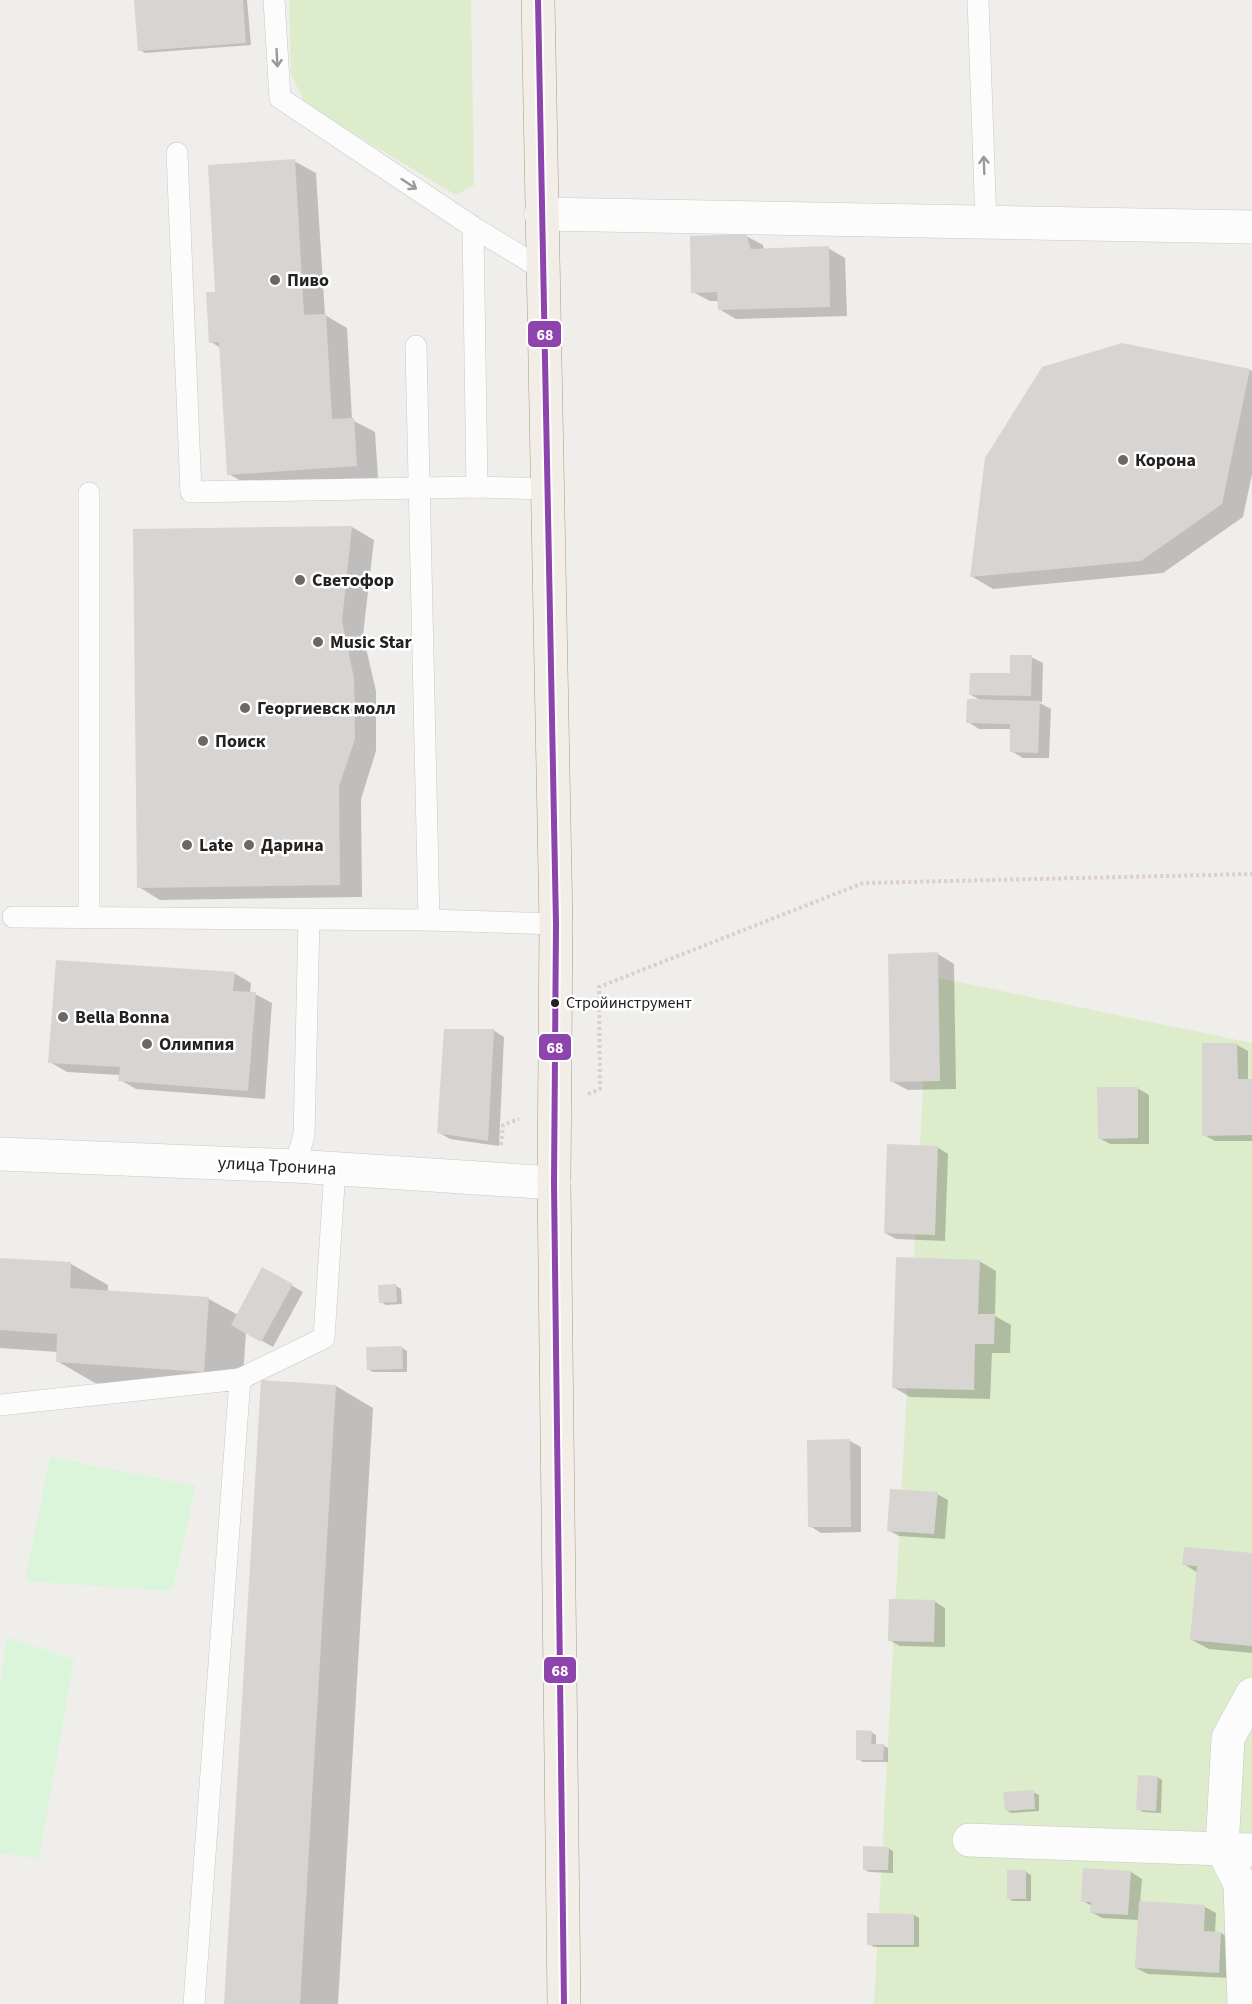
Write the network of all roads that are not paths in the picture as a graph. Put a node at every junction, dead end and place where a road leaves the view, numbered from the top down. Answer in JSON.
{"nodes":[{"id":1,"x":274,"y":0,"type":"edge"},
{"id":2,"x":538,"y":0,"type":"edge"},
{"id":3,"x":978,"y":0,"type":"edge"},
{"id":4,"x":177,"y":153,"type":"dead end"},
{"id":5,"x":541,"y":214,"type":"junction"},
{"id":6,"x":986,"y":223,"type":"junction"},
{"id":7,"x":473,"y":227,"type":"junction"},
{"id":8,"x":1252,"y":227,"type":"edge"},
{"id":9,"x":542,"y":269,"type":"junction"},
{"id":10,"x":416,"y":346,"type":"dead end"},
{"id":11,"x":477,"y":487,"type":"junction"},
{"id":12,"x":419,"y":488,"type":"junction"},
{"id":13,"x":548,"y":489,"type":"junction"},
{"id":14,"x":89,"y":493,"type":"dead end"},
{"id":15,"x":13,"y":917,"type":"dead end"},
{"id":16,"x":89,"y":918,"type":"junction"},
{"id":17,"x":309,"y":919,"type":"junction"},
{"id":18,"x":429,"y":920,"type":"junction"},
{"id":19,"x":556,"y":924,"type":"junction"},
{"id":20,"x":0,"y":1154,"type":"edge"},
{"id":21,"x":295,"y":1166,"type":"junction"},
{"id":22,"x":335,"y":1169,"type":"junction"},
{"id":23,"x":554,"y":1183,"type":"junction"},
{"id":24,"x":240,"y":1379,"type":"junction"},
{"id":25,"x":0,"y":1405,"type":"edge"},
{"id":26,"x":1252,"y":1694,"type":"edge"},
{"id":27,"x":969,"y":1840,"type":"dead end"},
{"id":28,"x":1237,"y":1849,"type":"edge"},
{"id":29,"x":194,"y":2004,"type":"edge"},
{"id":30,"x":564,"y":2004,"type":"edge"},
{"id":31,"x":1244,"y":2004,"type":"edge"}],
"edges":[{"from":1,"to":7,"type":"lane","one_way":true},
{"from":2,"to":5,"type":"main road"},
{"from":6,"to":3,"type":"lane","one_way":true},
{"from":4,"to":12,"type":"lane"},
{"from":5,"to":6,"type":"street"},
{"from":5,"to":9,"type":"main road"},
{"from":6,"to":8,"type":"street"},
{"from":7,"to":9,"type":"lane"},
{"from":7,"to":11,"type":"lane"},
{"from":9,"to":13,"type":"main road"},
{"from":10,"to":12,"type":"lane"},
{"from":11,"to":12,"type":"lane"},
{"from":11,"to":13,"type":"lane"},
{"from":12,"to":18,"type":"lane"},
{"from":13,"to":19,"type":"main road"},
{"from":14,"to":16,"type":"lane"},
{"from":15,"to":16,"type":"lane"},
{"from":16,"to":17,"type":"lane"},
{"from":17,"to":18,"type":"lane"},
{"from":17,"to":21,"type":"lane"},
{"from":18,"to":19,"type":"lane"},
{"from":19,"to":23,"type":"main road"},
{"from":20,"to":21,"type":"street","name":"улица Тронина"},
{"from":21,"to":22,"type":"street","name":"улица Тронина"},
{"from":22,"to":23,"type":"street","name":"улица Тронина"},
{"from":22,"to":24,"type":"lane"},
{"from":23,"to":30,"type":"main road"},
{"from":24,"to":25,"type":"lane"},
{"from":24,"to":29,"type":"lane"},
{"from":26,"to":28,"type":"street"},
{"from":27,"to":28,"type":"street"},
{"from":28,"to":31,"type":"street"}]}
